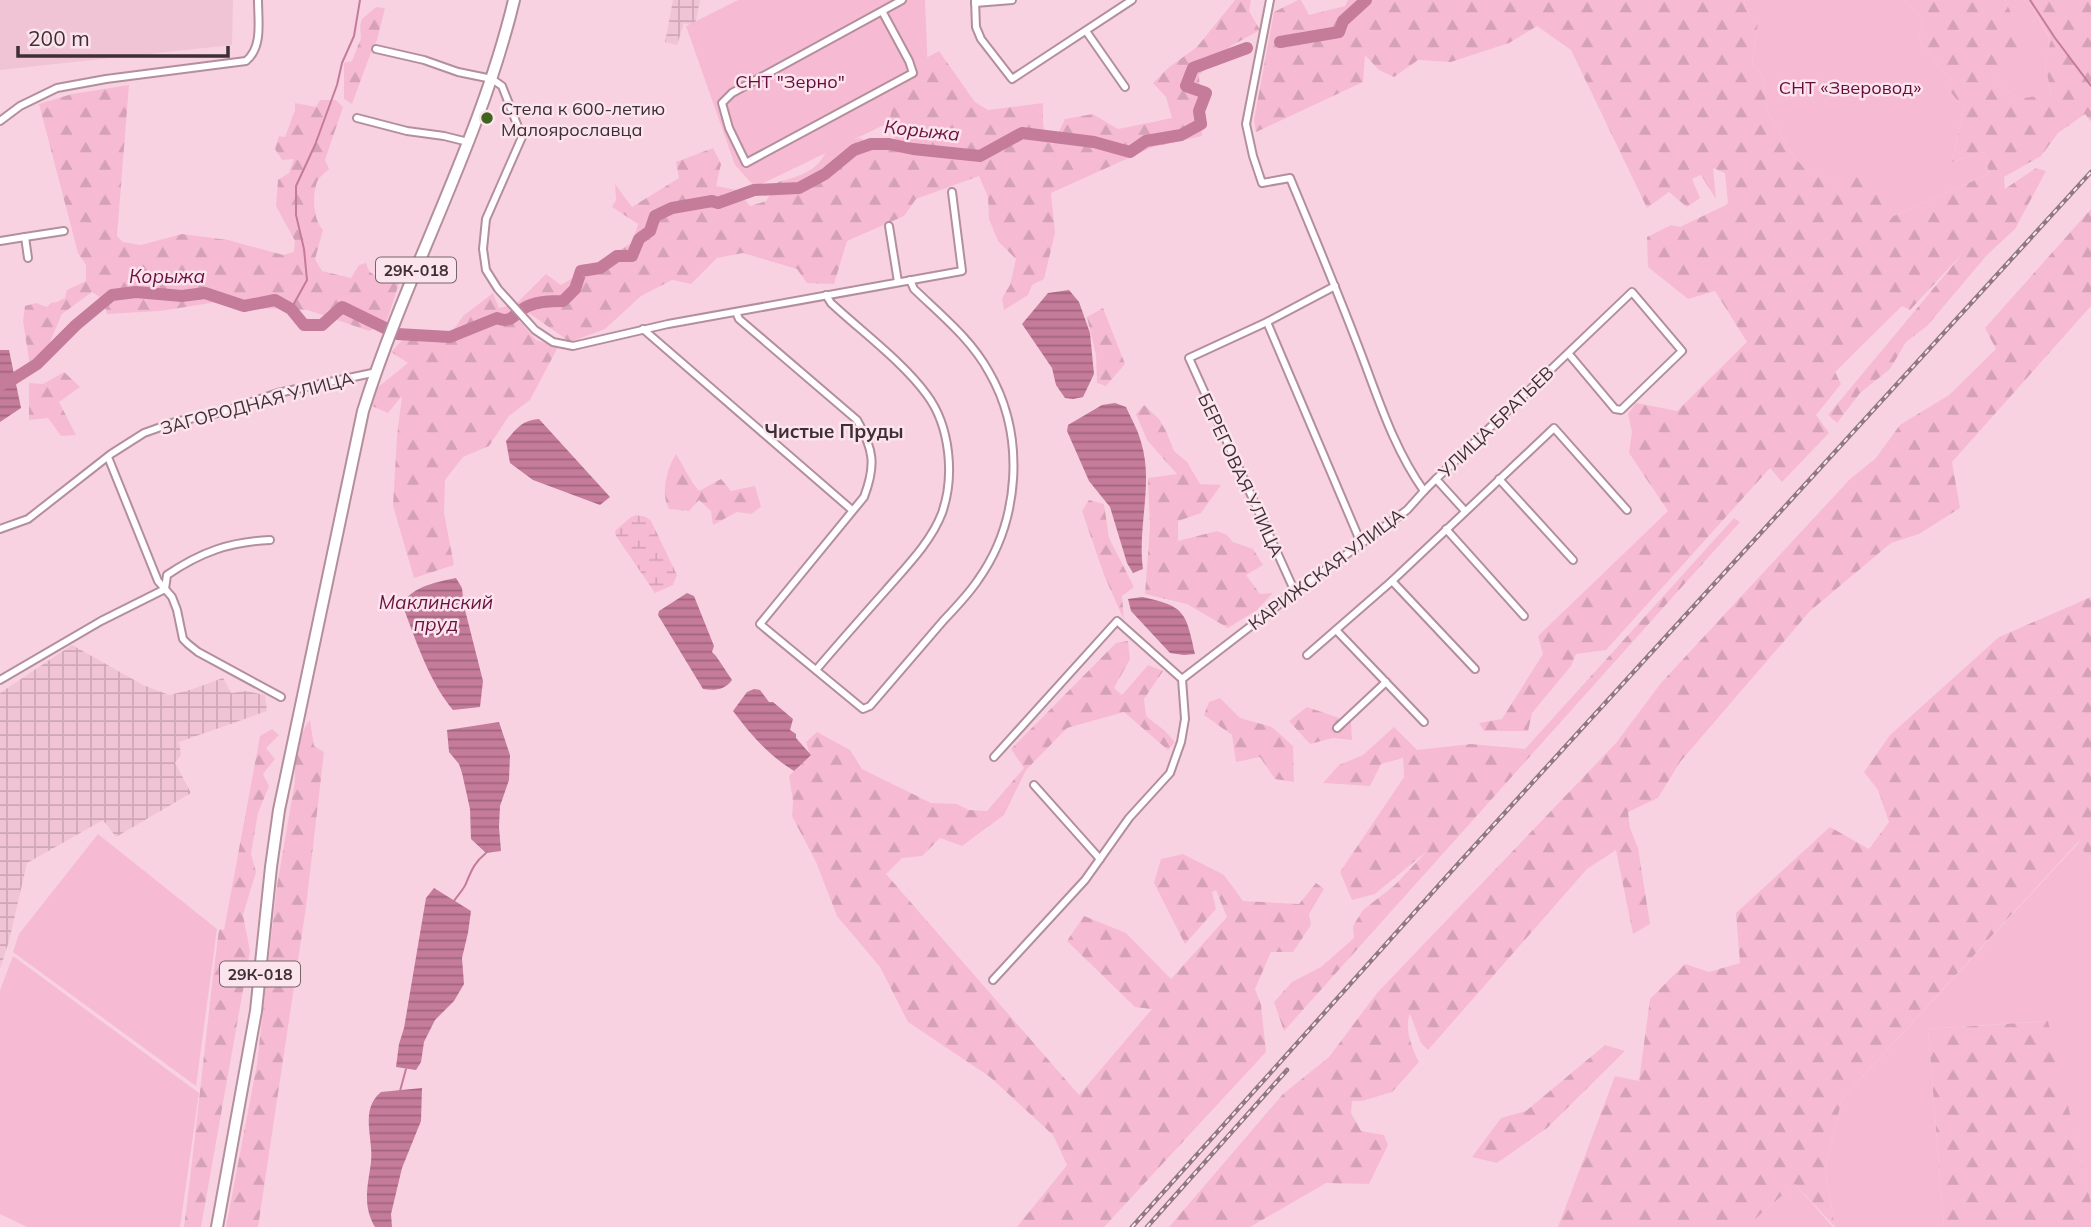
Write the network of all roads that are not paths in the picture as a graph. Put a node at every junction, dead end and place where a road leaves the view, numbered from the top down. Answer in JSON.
{"nodes":[{"id":1,"x":258,"y":0,"type":"edge"},
{"id":2,"x":514,"y":0,"type":"edge"},
{"id":3,"x":902,"y":0,"type":"edge"},
{"id":4,"x":1012,"y":0,"type":"edge"},
{"id":5,"x":1132,"y":0,"type":"edge"},
{"id":6,"x":1270,"y":0,"type":"edge"},
{"id":7,"x":975,"y":1,"type":"edge"},
{"id":8,"x":882,"y":11,"type":"junction"},
{"id":9,"x":1086,"y":31,"type":"junction"},
{"id":10,"x":376,"y":49,"type":"dead end"},
{"id":11,"x":492,"y":79,"type":"junction"},
{"id":12,"x":1125,"y":87,"type":"dead end"},
{"id":13,"x":357,"y":118,"type":"dead end"},
{"id":14,"x":0,"y":121,"type":"edge"},
{"id":15,"x":468,"y":142,"type":"junction"},
{"id":16,"x":952,"y":192,"type":"dead end"},
{"id":17,"x":889,"y":226,"type":"dead end"},
{"id":18,"x":64,"y":231,"type":"dead end"},
{"id":19,"x":25,"y":237,"type":"junction"},
{"id":20,"x":0,"y":241,"type":"edge"},
{"id":21,"x":28,"y":258,"type":"dead end"},
{"id":22,"x":910,"y":280,"type":"junction"},
{"id":23,"x":898,"y":282,"type":"junction"},
{"id":24,"x":1335,"y":286,"type":"junction"},
{"id":25,"x":826,"y":295,"type":"junction"},
{"id":26,"x":736,"y":312,"type":"junction"},
{"id":27,"x":1267,"y":322,"type":"junction"},
{"id":28,"x":643,"y":329,"type":"junction"},
{"id":29,"x":1568,"y":354,"type":"junction"},
{"id":30,"x":377,"y":372,"type":"junction"},
{"id":31,"x":108,"y":457,"type":"junction"},
{"id":32,"x":1436,"y":479,"type":"junction"},
{"id":33,"x":1499,"y":479,"type":"junction"},
{"id":34,"x":1424,"y":491,"type":"junction"},
{"id":35,"x":852,"y":510,"type":"junction"},
{"id":36,"x":1627,"y":510,"type":"dead end"},
{"id":37,"x":1465,"y":511,"type":"junction"},
{"id":38,"x":0,"y":529,"type":"edge"},
{"id":39,"x":1446,"y":529,"type":"junction"},
{"id":40,"x":270,"y":540,"type":"dead end"},
{"id":41,"x":1361,"y":543,"type":"junction"},
{"id":42,"x":1573,"y":560,"type":"dead end"},
{"id":43,"x":1392,"y":581,"type":"junction"},
{"id":44,"x":166,"y":589,"type":"junction"},
{"id":45,"x":1295,"y":592,"type":"junction"},
{"id":46,"x":1524,"y":616,"type":"dead end"},
{"id":47,"x":1336,"y":630,"type":"junction"},
{"id":48,"x":1307,"y":655,"type":"dead end"},
{"id":49,"x":1475,"y":669,"type":"dead end"},
{"id":50,"x":816,"y":670,"type":"junction"},
{"id":51,"x":1182,"y":679,"type":"junction"},
{"id":52,"x":0,"y":680,"type":"edge"},
{"id":53,"x":1386,"y":682,"type":"junction"},
{"id":54,"x":281,"y":697,"type":"dead end"},
{"id":55,"x":1424,"y":722,"type":"dead end"},
{"id":56,"x":1337,"y":728,"type":"dead end"},
{"id":57,"x":994,"y":757,"type":"dead end"},
{"id":58,"x":1034,"y":785,"type":"dead end"},
{"id":59,"x":1100,"y":859,"type":"junction"},
{"id":60,"x":993,"y":980,"type":"dead end"},
{"id":61,"x":217,"y":1227,"type":"edge"}],
"edges":[{"from":1,"to":14,"type":"street"},
{"from":2,"to":11,"type":"main road","number":"29К-018"},
{"from":3,"to":8,"type":"street"},
{"from":4,"to":7,"type":"street"},
{"from":5,"to":9,"type":"street"},
{"from":6,"to":24,"type":"street"},
{"from":7,"to":9,"type":"street"},
{"from":8,"to":8,"type":"street"},
{"from":9,"to":12,"type":"street"},
{"from":10,"to":11,"type":"street"},
{"from":11,"to":15,"type":"main road","number":"29К-018"},
{"from":11,"to":28,"type":"street"},
{"from":13,"to":15,"type":"street"},
{"from":15,"to":30,"type":"main road","number":"29К-018"},
{"from":16,"to":22,"type":"street"},
{"from":17,"to":23,"type":"street"},
{"from":18,"to":19,"type":"street"},
{"from":19,"to":20,"type":"street"},
{"from":19,"to":21,"type":"street"},
{"from":22,"to":23,"type":"street"},
{"from":22,"to":50,"type":"street"},
{"from":23,"to":25,"type":"street"},
{"from":24,"to":27,"type":"street"},
{"from":24,"to":34,"type":"street"},
{"from":25,"to":26,"type":"street"},
{"from":25,"to":50,"type":"street"},
{"from":26,"to":28,"type":"street"},
{"from":26,"to":35,"type":"street"},
{"from":27,"to":41,"type":"street"},
{"from":27,"to":45,"type":"street","name":"БЕРЕГОВАЯ УЛИЦА"},
{"from":28,"to":35,"type":"street"},
{"from":29,"to":29,"type":"street","name":"УЛИЦА БРАТЬЕВ"},
{"from":29,"to":32,"type":"street","name":"УЛИЦА БРАТЬЕВ"},
{"from":30,"to":31,"type":"street","name":"ЗАГОРОДНАЯ УЛИЦА"},
{"from":30,"to":61,"type":"main road","number":"29К-018"},
{"from":31,"to":38,"type":"street","name":"ЗАГОРОДНАЯ УЛИЦА"},
{"from":31,"to":44,"type":"street"},
{"from":32,"to":34,"type":"street","name":"УЛИЦА БРАТЬЕВ"},
{"from":32,"to":37,"type":"street"},
{"from":33,"to":36,"type":"street"},
{"from":33,"to":37,"type":"street"},
{"from":33,"to":42,"type":"street"},
{"from":34,"to":41,"type":"street","name":"КАРИЖСКАЯ УЛИЦА"},
{"from":35,"to":50,"type":"street"},
{"from":37,"to":39,"type":"street"},
{"from":39,"to":43,"type":"street"},
{"from":39,"to":46,"type":"street"},
{"from":40,"to":44,"type":"street"},
{"from":41,"to":45,"type":"street","name":"КАРИЖСКАЯ УЛИЦА"},
{"from":43,"to":47,"type":"street"},
{"from":43,"to":49,"type":"street"},
{"from":44,"to":52,"type":"street"},
{"from":44,"to":54,"type":"street"},
{"from":45,"to":51,"type":"street","name":"КАРИЖСКАЯ УЛИЦА"},
{"from":47,"to":48,"type":"street"},
{"from":47,"to":53,"type":"street"},
{"from":51,"to":57,"type":"street"},
{"from":51,"to":59,"type":"street"},
{"from":53,"to":55,"type":"street"},
{"from":53,"to":56,"type":"street"},
{"from":58,"to":59,"type":"street"},
{"from":59,"to":60,"type":"street"}]}
